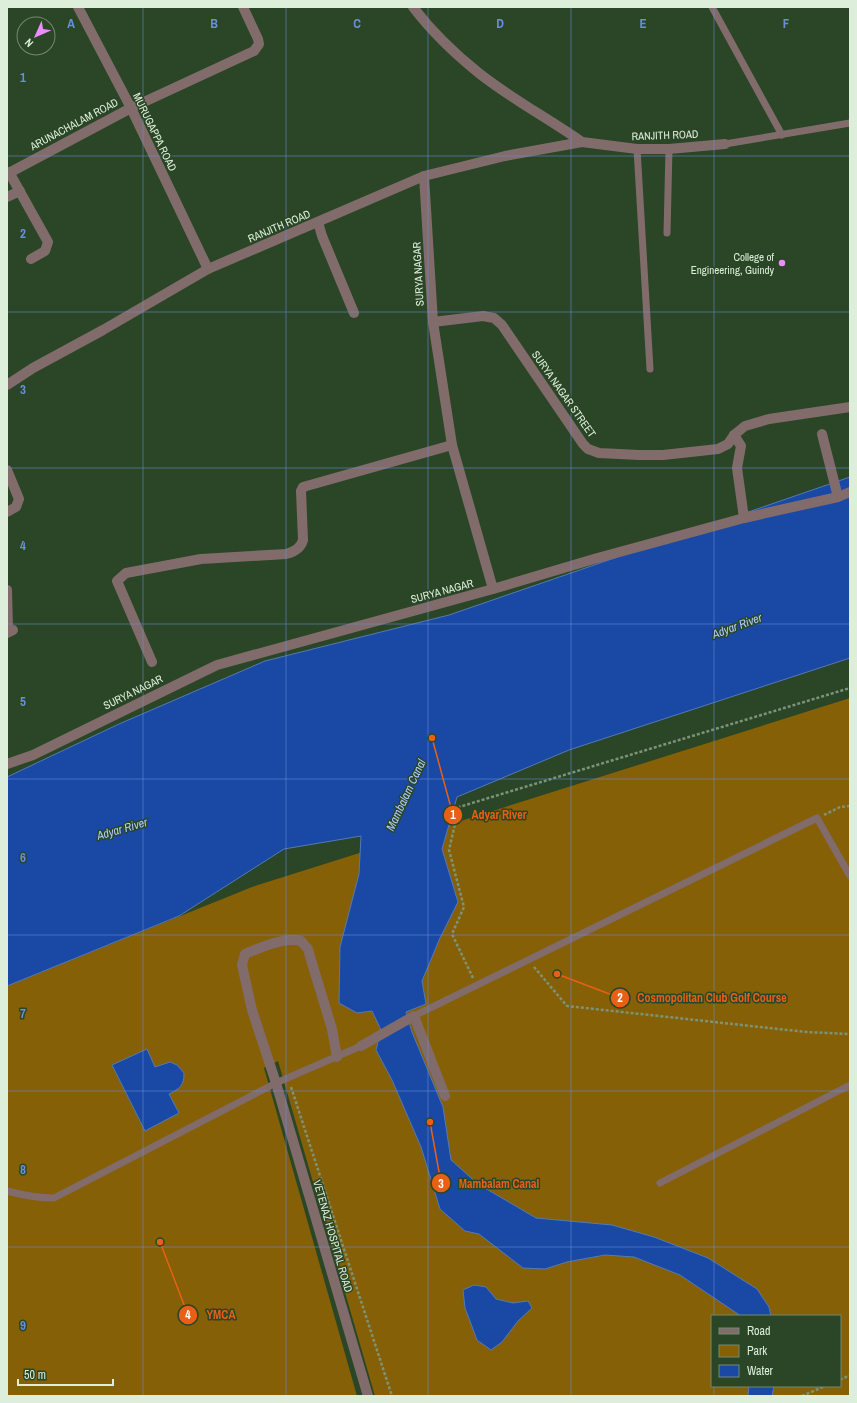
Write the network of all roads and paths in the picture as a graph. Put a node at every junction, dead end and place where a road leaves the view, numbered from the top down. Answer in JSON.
{"nodes":[{"id":1,"x":78,"y":7,"type":"edge"},
{"id":2,"x":243,"y":7,"type":"edge"},
{"id":3,"x":413,"y":7,"type":"edge"},
{"id":4,"x":712,"y":7,"type":"edge"},
{"id":5,"x":131,"y":108,"type":"junction"},
{"id":6,"x":850,"y":123,"type":"edge"},
{"id":7,"x":782,"y":135,"type":"junction"},
{"id":8,"x":582,"y":142,"type":"junction"},
{"id":9,"x":725,"y":144,"type":"joint"},
{"id":10,"x":637,"y":149,"type":"junction"},
{"id":11,"x":669,"y":149,"type":"junction"},
{"id":12,"x":8,"y":173,"type":"edge"},
{"id":13,"x":424,"y":176,"type":"junction"},
{"id":14,"x":20,"y":191,"type":"junction"},
{"id":15,"x":7,"y":197,"type":"edge"},
{"id":16,"x":318,"y":222,"type":"junction"},
{"id":17,"x":667,"y":233,"type":"dead end"},
{"id":18,"x":32,"y":259,"type":"dead end"},
{"id":19,"x":208,"y":269,"type":"junction"},
{"id":20,"x":354,"y":313,"type":"dead end"},
{"id":21,"x":433,"y":322,"type":"junction"},
{"id":22,"x":650,"y":368,"type":"dead end"},
{"id":23,"x":7,"y":385,"type":"edge"},
{"id":24,"x":850,"y":407,"type":"edge"},
{"id":25,"x":822,"y":434,"type":"dead end"},
{"id":26,"x":734,"y":435,"type":"junction"},
{"id":27,"x":452,"y":445,"type":"junction"},
{"id":28,"x":7,"y":470,"type":"edge"},
{"id":29,"x":850,"y":492,"type":"edge"},
{"id":30,"x":838,"y":496,"type":"junction"},
{"id":31,"x":7,"y":512,"type":"edge"},
{"id":32,"x":744,"y":518,"type":"junction"},
{"id":33,"x":7,"y":590,"type":"edge"},
{"id":34,"x":492,"y":590,"type":"junction"},
{"id":35,"x":7,"y":633,"type":"edge"},
{"id":36,"x":152,"y":662,"type":"dead end"},
{"id":37,"x":850,"y":688,"type":"edge"},
{"id":38,"x":7,"y":764,"type":"edge"},
{"id":39,"x":850,"y":806,"type":"edge"},
{"id":40,"x":817,"y":818,"type":"junction"},
{"id":41,"x":850,"y":876,"type":"edge"},
{"id":42,"x":528,"y":960,"type":"junction"},
{"id":43,"x":477,"y":985,"type":"junction"},
{"id":44,"x":414,"y":1016,"type":"junction"},
{"id":45,"x":850,"y":1034,"type":"edge"},
{"id":46,"x":361,"y":1046,"type":"joint"},
{"id":47,"x":337,"y":1057,"type":"junction"},
{"id":48,"x":288,"y":1078,"type":"junction"},
{"id":49,"x":276,"y":1084,"type":"junction"},
{"id":50,"x":850,"y":1085,"type":"edge"},
{"id":51,"x":445,"y":1096,"type":"dead end"},
{"id":52,"x":660,"y":1183,"type":"dead end"},
{"id":53,"x":7,"y":1190,"type":"edge"},
{"id":54,"x":850,"y":1375,"type":"edge"},
{"id":55,"x":841,"y":1380,"type":"edge"},
{"id":56,"x":823,"y":1387,"type":"edge"},
{"id":57,"x":368,"y":1396,"type":"edge"},
{"id":58,"x":392,"y":1396,"type":"edge"},
{"id":59,"x":802,"y":1396,"type":"edge"}],
"edges":[{"from":1,"to":5,"type":"street","name":"MURUGAPPA ROAD"},
{"from":2,"to":5,"type":"street","name":"ARUNACHALAM ROAD"},
{"from":3,"to":8,"type":"street","name":"RANJITH ROAD"},
{"from":4,"to":7,"type":"lane"},
{"from":5,"to":12,"type":"street","name":"ARUNACHALAM ROAD"},
{"from":5,"to":19,"type":"street","name":"MURUGAPPA ROAD"},
{"from":6,"to":7,"type":"lane"},
{"from":7,"to":9,"type":"lane"},
{"from":8,"to":10,"type":"street","name":"RANJITH ROAD"},
{"from":8,"to":13,"type":"street","name":"RANJITH ROAD"},
{"from":9,"to":11,"type":"street","name":"RANJITH ROAD"},
{"from":10,"to":11,"type":"street","name":"RANJITH ROAD"},
{"from":10,"to":22,"type":"lane"},
{"from":11,"to":17,"type":"lane"},
{"from":12,"to":14,"type":"street"},
{"from":13,"to":16,"type":"street","name":"RANJITH ROAD"},
{"from":13,"to":21,"type":"street","name":"SURYA NAGAR"},
{"from":14,"to":15,"type":"street"},
{"from":14,"to":18,"type":"street"},
{"from":16,"to":19,"type":"street","name":"RANJITH ROAD"},
{"from":16,"to":20,"type":"street"},
{"from":19,"to":23,"type":"street","name":"RANJITH ROAD"},
{"from":21,"to":26,"type":"street","name":"SURYA NAGAR STREET"},
{"from":21,"to":27,"type":"street","name":"SURYA NAGAR"},
{"from":24,"to":26,"type":"street","name":"SURYA NAGAR STREET"},
{"from":25,"to":30,"type":"street"},
{"from":26,"to":32,"type":"street"},
{"from":27,"to":34,"type":"street","name":"SURYA NAGAR"},
{"from":27,"to":36,"type":"street"},
{"from":28,"to":31,"type":"street"},
{"from":29,"to":30,"type":"street"},
{"from":30,"to":32,"type":"street"},
{"from":32,"to":34,"type":"street"},
{"from":33,"to":35,"type":"street"},
{"from":34,"to":38,"type":"street","name":"SURYA NAGAR"},
{"from":37,"to":43,"type":"path"},
{"from":39,"to":40,"type":"path"},
{"from":40,"to":41,"type":"lane"},
{"from":40,"to":42,"type":"lane"},
{"from":42,"to":43,"type":"lane"},
{"from":42,"to":45,"type":"path"},
{"from":43,"to":44,"type":"lane"},
{"from":44,"to":46,"type":"street"},
{"from":44,"to":51,"type":"street"},
{"from":46,"to":47,"type":"lane"},
{"from":47,"to":48,"type":"lane"},
{"from":47,"to":49,"type":"street","name":"VETENAZ HOSPITAL ROAD"},
{"from":48,"to":49,"type":"lane"},
{"from":48,"to":58,"type":"path"},
{"from":49,"to":53,"type":"lane"},
{"from":49,"to":57,"type":"street","name":"VETENAZ HOSPITAL ROAD"},
{"from":50,"to":52,"type":"lane"},
{"from":54,"to":55,"type":"path"},
{"from":56,"to":59,"type":"path"}]}
